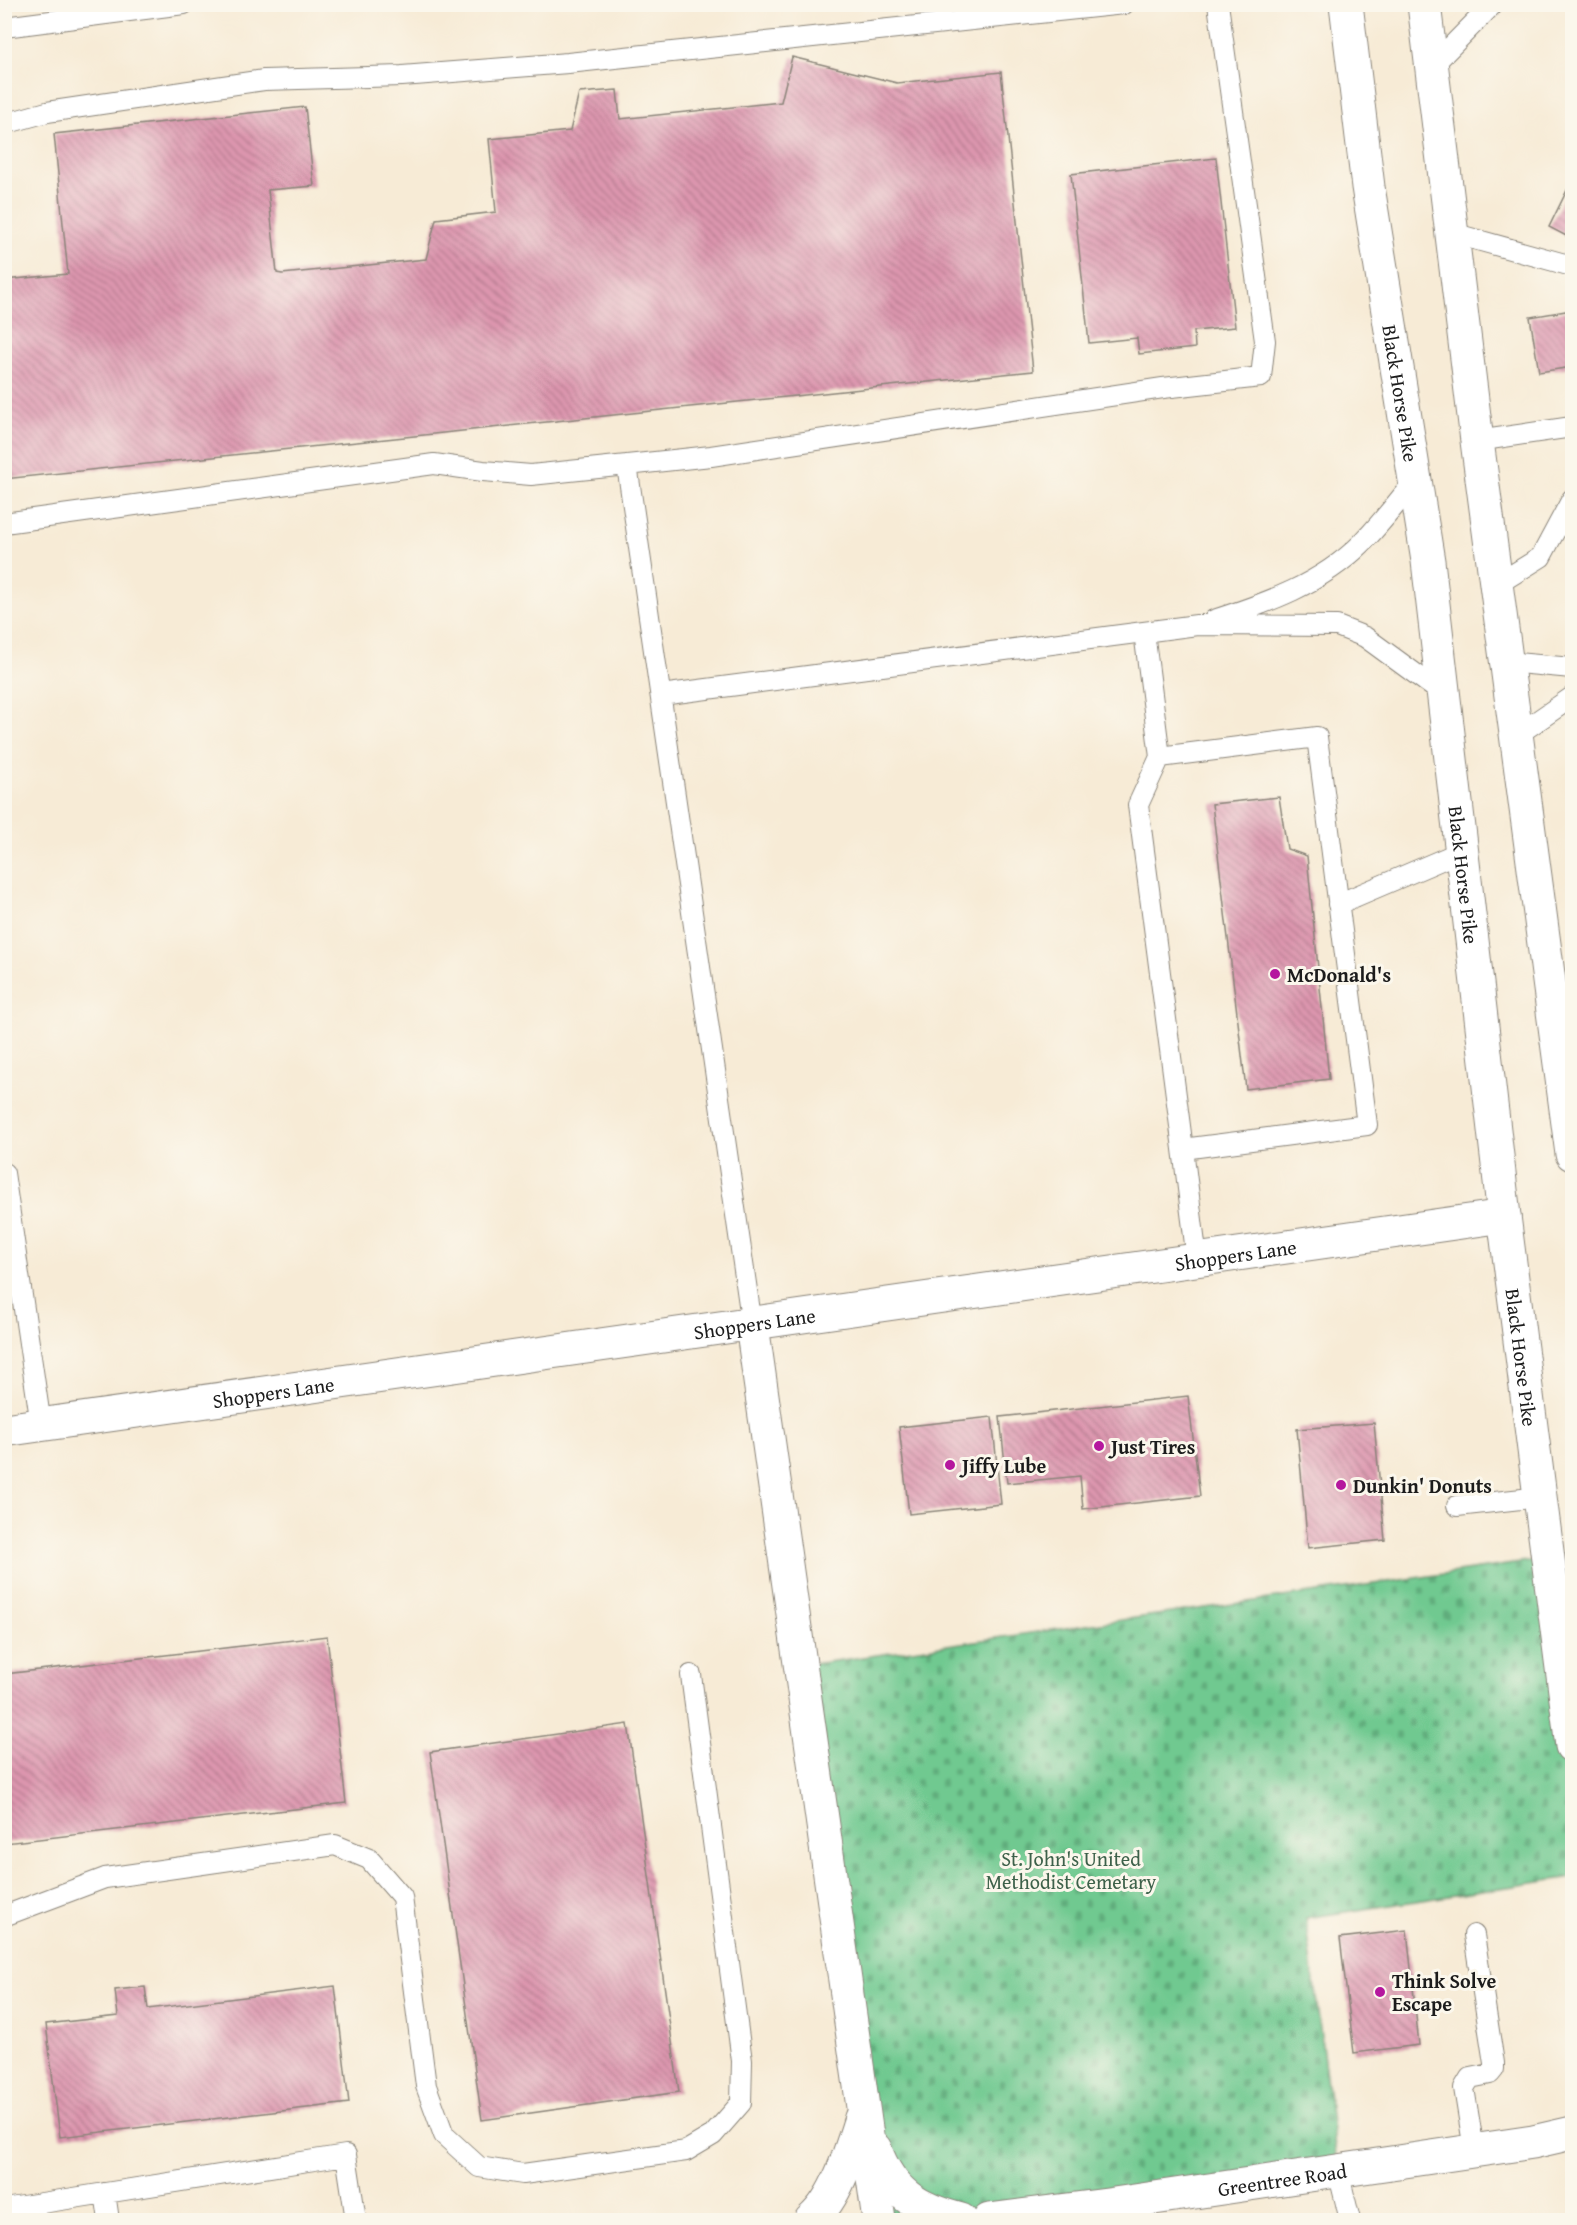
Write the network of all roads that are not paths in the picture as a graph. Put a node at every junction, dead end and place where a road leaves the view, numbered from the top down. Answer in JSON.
{"nodes":[{"id":1,"x":184,"y":4,"type":"edge"},
{"id":2,"x":1124,"y":4,"type":"edge"},
{"id":3,"x":1218,"y":4,"type":"edge"},
{"id":4,"x":1346,"y":4,"type":"edge"},
{"id":5,"x":1424,"y":4,"type":"edge"},
{"id":6,"x":1493,"y":4,"type":"edge"},
{"id":7,"x":4,"y":27,"type":"edge"},
{"id":8,"x":1432,"y":66,"type":"junction"},
{"id":9,"x":4,"y":124,"type":"edge"},
{"id":10,"x":1452,"y":233,"type":"junction"},
{"id":11,"x":1572,"y":266,"type":"edge"},
{"id":12,"x":1572,"y":427,"type":"edge"},
{"id":13,"x":1477,"y":441,"type":"junction"},
{"id":14,"x":627,"y":465,"type":"junction"},
{"id":15,"x":1415,"y":481,"type":"junction"},
{"id":16,"x":1572,"y":499,"type":"edge"},
{"id":17,"x":4,"y":524,"type":"edge"},
{"id":18,"x":1496,"y":585,"type":"junction"},
{"id":19,"x":1197,"y":625,"type":"junction"},
{"id":20,"x":1144,"y":632,"type":"junction"},
{"id":21,"x":1507,"y":662,"type":"junction"},
{"id":22,"x":1572,"y":668,"type":"edge"},
{"id":23,"x":1443,"y":694,"type":"junction"},
{"id":24,"x":661,"y":695,"type":"junction"},
{"id":25,"x":1572,"y":698,"type":"edge"},
{"id":26,"x":1517,"y":735,"type":"junction"},
{"id":27,"x":1160,"y":757,"type":"junction"},
{"id":28,"x":1462,"y":851,"type":"junction"},
{"id":29,"x":1338,"y":903,"type":"junction"},
{"id":30,"x":1183,"y":1149,"type":"junction"},
{"id":31,"x":1572,"y":1154,"type":"edge"},
{"id":32,"x":4,"y":1173,"type":"edge"},
{"id":33,"x":1504,"y":1216,"type":"junction"},
{"id":34,"x":1197,"y":1260,"type":"junction"},
{"id":35,"x":752,"y":1324,"type":"junction"},
{"id":36,"x":41,"y":1425,"type":"junction"},
{"id":37,"x":4,"y":1430,"type":"edge"},
{"id":38,"x":1540,"y":1497,"type":"junction"},
{"id":39,"x":1456,"y":1506,"type":"dead end"},
{"id":40,"x":691,"y":1675,"type":"dead end"},
{"id":41,"x":1572,"y":1746,"type":"edge"},
{"id":42,"x":4,"y":1916,"type":"edge"},
{"id":43,"x":1474,"y":1935,"type":"dead end"},
{"id":44,"x":863,"y":2113,"type":"junction"},
{"id":45,"x":1572,"y":2133,"type":"edge"},
{"id":46,"x":1474,"y":2150,"type":"junction"},
{"id":47,"x":1338,"y":2171,"type":"junction"},
{"id":48,"x":105,"y":2193,"type":"junction"},
{"id":49,"x":4,"y":2208,"type":"edge"},
{"id":50,"x":1108,"y":2213,"type":"edge"},
{"id":51,"x":109,"y":2220,"type":"edge"},
{"id":52,"x":356,"y":2220,"type":"edge"},
{"id":53,"x":811,"y":2220,"type":"edge"},
{"id":54,"x":879,"y":2220,"type":"edge"},
{"id":55,"x":961,"y":2220,"type":"edge"},
{"id":56,"x":989,"y":2220,"type":"edge"},
{"id":57,"x":1350,"y":2220,"type":"edge"}],
"edges":[{"from":1,"to":7,"type":"lane"},
{"from":2,"to":9,"type":"lane"},
{"from":3,"to":14,"type":"lane"},
{"from":4,"to":15,"type":"main road","name":"Black Horse Pike"},
{"from":5,"to":8,"type":"main road"},
{"from":6,"to":8,"type":"lane"},
{"from":8,"to":10,"type":"main road"},
{"from":10,"to":11,"type":"lane"},
{"from":10,"to":13,"type":"main road"},
{"from":12,"to":13,"type":"lane"},
{"from":13,"to":18,"type":"main road"},
{"from":14,"to":17,"type":"lane"},
{"from":14,"to":24,"type":"lane"},
{"from":15,"to":19,"type":"lane"},
{"from":15,"to":23,"type":"main road","name":"Black Horse Pike"},
{"from":16,"to":18,"type":"lane"},
{"from":18,"to":21,"type":"main road"},
{"from":19,"to":20,"type":"lane"},
{"from":19,"to":23,"type":"lane"},
{"from":20,"to":24,"type":"lane"},
{"from":20,"to":27,"type":"lane"},
{"from":21,"to":22,"type":"lane"},
{"from":21,"to":26,"type":"main road"},
{"from":23,"to":28,"type":"main road","name":"Black Horse Pike"},
{"from":24,"to":35,"type":"lane"},
{"from":25,"to":26,"type":"lane"},
{"from":26,"to":31,"type":"main road"},
{"from":27,"to":29,"type":"lane"},
{"from":27,"to":30,"type":"lane"},
{"from":28,"to":29,"type":"lane"},
{"from":28,"to":33,"type":"main road","name":"Black Horse Pike"},
{"from":29,"to":30,"type":"lane"},
{"from":30,"to":34,"type":"lane"},
{"from":32,"to":36,"type":"lane"},
{"from":33,"to":34,"type":"main road","name":"Shoppers Lane"},
{"from":33,"to":38,"type":"main road","name":"Black Horse Pike"},
{"from":34,"to":35,"type":"main road","name":"Shoppers Lane"},
{"from":35,"to":36,"type":"main road","name":"Shoppers Lane"},
{"from":35,"to":44,"type":"main road"},
{"from":36,"to":37,"type":"main road","name":"Shoppers Lane"},
{"from":38,"to":39,"type":"lane"},
{"from":38,"to":41,"type":"main road","name":"Black Horse Pike"},
{"from":40,"to":42,"type":"lane"},
{"from":43,"to":46,"type":"lane"},
{"from":44,"to":53,"type":"main road"},
{"from":44,"to":54,"type":"main road"},
{"from":44,"to":55,"type":"main road"},
{"from":45,"to":46,"type":"main road","name":"Greentree Road"},
{"from":46,"to":47,"type":"main road","name":"Greentree Road"},
{"from":47,"to":50,"type":"main road","name":"Greentree Road"},
{"from":47,"to":57,"type":"lane"},
{"from":48,"to":49,"type":"lane"},
{"from":48,"to":51,"type":"lane"},
{"from":48,"to":52,"type":"lane"},
{"from":50,"to":56,"type":"main road","name":"Greentree Road"}]}
